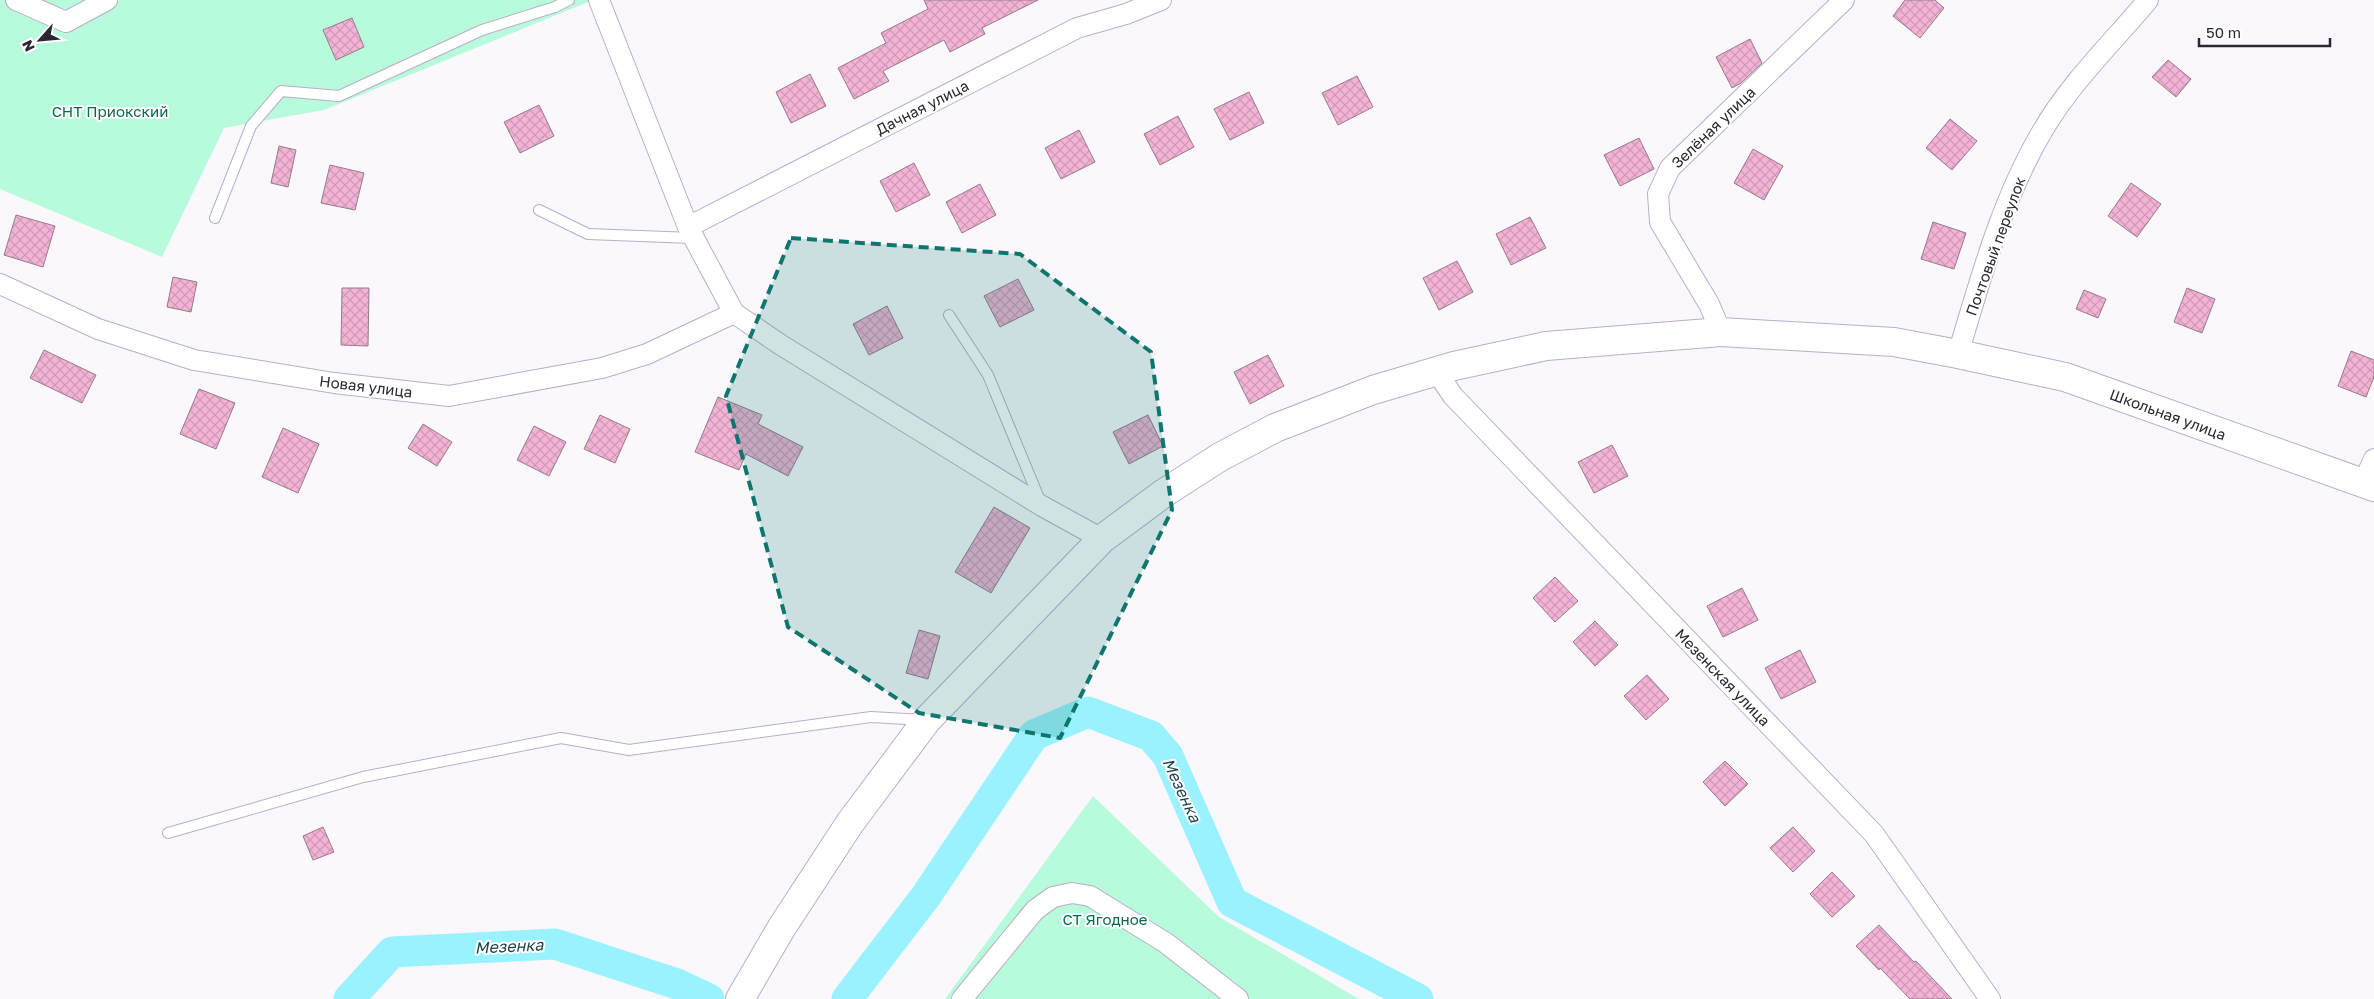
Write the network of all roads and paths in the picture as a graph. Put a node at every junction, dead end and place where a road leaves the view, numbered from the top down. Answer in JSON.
{"nodes":[{"id":1,"x":16,"y":0,"type":"edge"},
{"id":2,"x":108,"y":0,"type":"edge"},
{"id":3,"x":569,"y":0,"type":"edge"},
{"id":4,"x":599,"y":0,"type":"edge"},
{"id":5,"x":1161,"y":0,"type":"edge"},
{"id":6,"x":1844,"y":0,"type":"edge"},
{"id":7,"x":2148,"y":0,"type":"edge"},
{"id":8,"x":539,"y":210,"type":"dead end"},
{"id":9,"x":215,"y":218,"type":"dead end"},
{"id":10,"x":691,"y":233,"type":"junction"},
{"id":11,"x":0,"y":284,"type":"edge"},
{"id":12,"x":734,"y":313,"type":"junction"},
{"id":13,"x":949,"y":315,"type":"dead end"},
{"id":14,"x":1721,"y":332,"type":"junction"},
{"id":15,"x":1958,"y":354,"type":"junction"},
{"id":16,"x":1436,"y":371,"type":"junction"},
{"id":17,"x":2370,"y":477,"type":"edge"},
{"id":18,"x":1042,"y":506,"type":"junction"},
{"id":19,"x":1102,"y":540,"type":"junction"},
{"id":20,"x":927,"y":720,"type":"junction"},
{"id":21,"x":168,"y":833,"type":"dead end"},
{"id":22,"x":740,"y":999,"type":"edge"},
{"id":23,"x":962,"y":999,"type":"edge"},
{"id":24,"x":1238,"y":999,"type":"edge"},
{"id":25,"x":1990,"y":999,"type":"edge"}],
"edges":[{"from":1,"to":2,"type":"street"},
{"from":3,"to":9,"type":"lane"},
{"from":4,"to":10,"type":"street"},
{"from":5,"to":10,"type":"street","name":"Дачная улица"},
{"from":6,"to":14,"type":"street","name":"Зелёная улица"},
{"from":7,"to":15,"type":"street","name":"Почтовый переулок"},
{"from":8,"to":10,"type":"lane"},
{"from":10,"to":12,"type":"street"},
{"from":11,"to":12,"type":"street","name":"Новая улица"},
{"from":12,"to":18,"type":"street"},
{"from":13,"to":18,"type":"lane"},
{"from":14,"to":15,"type":"main road","name":"Школьная улица"},
{"from":14,"to":16,"type":"main road","name":"Школьная улица"},
{"from":15,"to":17,"type":"main road","name":"Школьная улица"},
{"from":16,"to":19,"type":"main road","name":"Школьная улица"},
{"from":16,"to":25,"type":"street","name":"Мезенская улица"},
{"from":18,"to":19,"type":"street"},
{"from":19,"to":20,"type":"main road","name":"Школьная улица"},
{"from":20,"to":21,"type":"lane"},
{"from":20,"to":22,"type":"main road","name":"Школьная улица"},
{"from":23,"to":24,"type":"street"}]}
